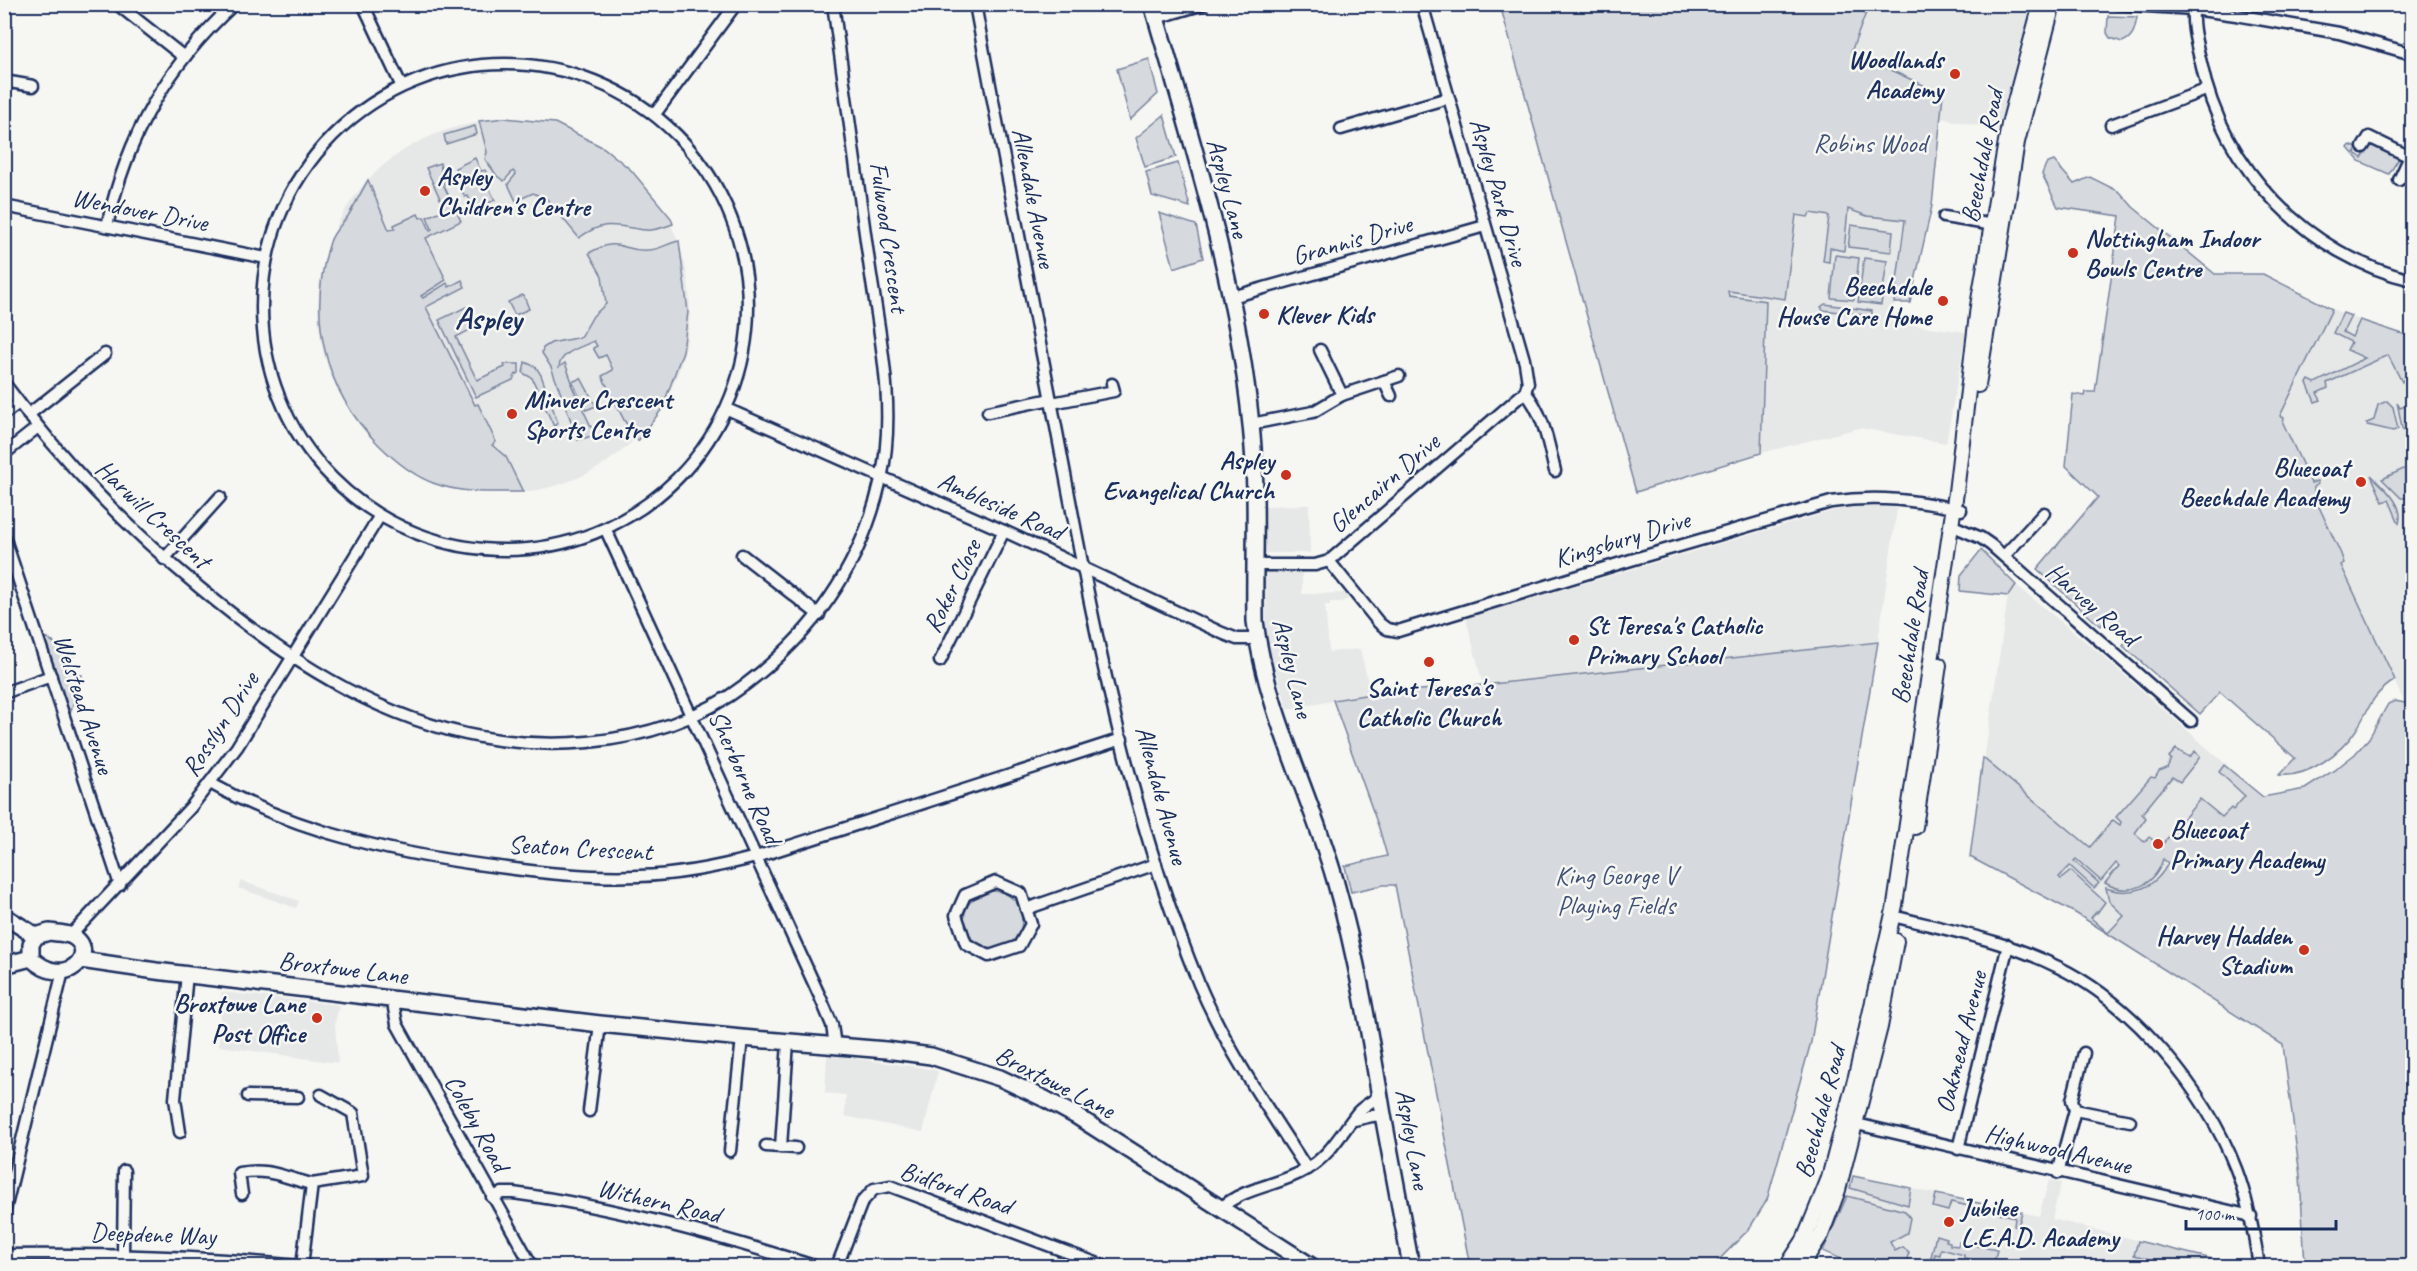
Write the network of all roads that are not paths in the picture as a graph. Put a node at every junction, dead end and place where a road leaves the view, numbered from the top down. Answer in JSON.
{"nodes":[{"id":1,"x":117,"y":4,"type":"edge"},
{"id":2,"x":234,"y":4,"type":"edge"},
{"id":3,"x":363,"y":4,"type":"edge"},
{"id":4,"x":736,"y":4,"type":"edge"},
{"id":5,"x":833,"y":4,"type":"edge"},
{"id":6,"x":975,"y":4,"type":"edge"},
{"id":7,"x":1204,"y":4,"type":"edge"},
{"id":8,"x":1422,"y":4,"type":"edge"},
{"id":9,"x":2042,"y":4,"type":"edge"},
{"id":10,"x":2053,"y":4,"type":"edge"},
{"id":11,"x":2116,"y":4,"type":"edge"},
{"id":12,"x":2194,"y":7,"type":"edge"},
{"id":13,"x":1154,"y":11,"type":"edge"},
{"id":14,"x":2412,"y":54,"type":"edge"},
{"id":15,"x":184,"y":57,"type":"junction"},
{"id":16,"x":4,"y":81,"type":"edge"},
{"id":17,"x":401,"y":85,"type":"junction"},
{"id":18,"x":33,"y":86,"type":"dead end"},
{"id":19,"x":2206,"y":90,"type":"junction"},
{"id":20,"x":1448,"y":98,"type":"junction"},
{"id":21,"x":655,"y":114,"type":"junction"},
{"id":22,"x":2111,"y":125,"type":"dead end"},
{"id":23,"x":1341,"y":129,"type":"dead end"},
{"id":24,"x":2363,"y":147,"type":"dead end"},
{"id":25,"x":2411,"y":154,"type":"edge"},
{"id":26,"x":2399,"y":180,"type":"dead end"},
{"id":27,"x":4,"y":206,"type":"edge"},
{"id":28,"x":1944,"y":217,"type":"dead end"},
{"id":29,"x":1998,"y":225,"type":"junction"},
{"id":30,"x":107,"y":226,"type":"junction"},
{"id":31,"x":1485,"y":226,"type":"junction"},
{"id":32,"x":266,"y":258,"type":"junction"},
{"id":33,"x":2412,"y":280,"type":"edge"},
{"id":34,"x":1232,"y":297,"type":"junction"},
{"id":35,"x":1320,"y":350,"type":"dead end"},
{"id":36,"x":105,"y":354,"type":"dead end"},
{"id":37,"x":1399,"y":376,"type":"dead end"},
{"id":38,"x":1384,"y":381,"type":"junction"},
{"id":39,"x":4,"y":383,"type":"edge"},
{"id":40,"x":1112,"y":384,"type":"dead end"},
{"id":41,"x":1525,"y":392,"type":"junction"},
{"id":42,"x":1342,"y":395,"type":"junction"},
{"id":43,"x":1391,"y":396,"type":"dead end"},
{"id":44,"x":1052,"y":401,"type":"junction"},
{"id":45,"x":19,"y":403,"type":"junction"},
{"id":46,"x":727,"y":409,"type":"junction"},
{"id":47,"x":988,"y":412,"type":"dead end"},
{"id":48,"x":4,"y":414,"type":"edge"},
{"id":49,"x":28,"y":415,"type":"junction"},
{"id":50,"x":1251,"y":424,"type":"junction"},
{"id":51,"x":38,"y":427,"type":"junction"},
{"id":52,"x":4,"y":454,"type":"edge"},
{"id":53,"x":1556,"y":471,"type":"dead end"},
{"id":54,"x":881,"y":477,"type":"junction"},
{"id":55,"x":220,"y":497,"type":"dead end"},
{"id":56,"x":1957,"y":509,"type":"junction"},
{"id":57,"x":2044,"y":513,"type":"dead end"},
{"id":58,"x":379,"y":517,"type":"junction"},
{"id":59,"x":1954,"y":526,"type":"junction"},
{"id":60,"x":606,"y":530,"type":"junction"},
{"id":61,"x":1004,"y":531,"type":"junction"},
{"id":62,"x":4,"y":536,"type":"edge"},
{"id":63,"x":742,"y":555,"type":"dead end"},
{"id":64,"x":2004,"y":556,"type":"junction"},
{"id":65,"x":164,"y":559,"type":"junction"},
{"id":66,"x":1329,"y":561,"type":"junction"},
{"id":67,"x":1256,"y":565,"type":"junction"},
{"id":68,"x":1083,"y":568,"type":"junction"},
{"id":69,"x":819,"y":615,"type":"junction"},
{"id":70,"x":1257,"y":639,"type":"junction"},
{"id":71,"x":290,"y":657,"type":"junction"},
{"id":72,"x":940,"y":661,"type":"dead end"},
{"id":73,"x":51,"y":676,"type":"junction"},
{"id":74,"x":4,"y":693,"type":"edge"},
{"id":75,"x":692,"y":716,"type":"junction"},
{"id":76,"x":2191,"y":721,"type":"dead end"},
{"id":77,"x":1122,"y":739,"type":"junction"},
{"id":78,"x":210,"y":783,"type":"junction"},
{"id":79,"x":756,"y":857,"type":"junction"},
{"id":80,"x":1156,"y":864,"type":"junction"},
{"id":81,"x":120,"y":885,"type":"junction"},
{"id":82,"x":1026,"y":909,"type":"junction"},
{"id":83,"x":4,"y":916,"type":"edge"},
{"id":84,"x":1897,"y":917,"type":"junction"},
{"id":85,"x":71,"y":935,"type":"junction"},
{"id":86,"x":36,"y":936,"type":"junction"},
{"id":87,"x":2008,"y":945,"type":"junction"},
{"id":88,"x":32,"y":958,"type":"junction"},
{"id":89,"x":81,"y":960,"type":"junction"},
{"id":90,"x":4,"y":965,"type":"edge"},
{"id":91,"x":63,"y":971,"type":"junction"},
{"id":92,"x":187,"y":974,"type":"junction"},
{"id":93,"x":392,"y":998,"type":"junction"},
{"id":94,"x":600,"y":1024,"type":"junction"},
{"id":95,"x":742,"y":1038,"type":"junction"},
{"id":96,"x":788,"y":1042,"type":"junction"},
{"id":97,"x":835,"y":1046,"type":"junction"},
{"id":98,"x":2084,"y":1053,"type":"dead end"},
{"id":99,"x":321,"y":1095,"type":"dead end"},
{"id":100,"x":1380,"y":1095,"type":"junction"},
{"id":101,"x":248,"y":1096,"type":"dead end"},
{"id":102,"x":298,"y":1097,"type":"dead end"},
{"id":103,"x":2074,"y":1110,"type":"junction"},
{"id":104,"x":589,"y":1112,"type":"dead end"},
{"id":105,"x":1383,"y":1115,"type":"junction"},
{"id":106,"x":1354,"y":1120,"type":"junction"},
{"id":107,"x":2130,"y":1121,"type":"dead end"},
{"id":108,"x":1850,"y":1123,"type":"junction"},
{"id":109,"x":180,"y":1132,"type":"dead end"},
{"id":110,"x":766,"y":1146,"type":"dead end"},
{"id":111,"x":781,"y":1147,"type":"junction"},
{"id":112,"x":796,"y":1148,"type":"dead end"},
{"id":113,"x":1958,"y":1149,"type":"junction"},
{"id":114,"x":730,"y":1151,"type":"dead end"},
{"id":115,"x":1307,"y":1169,"type":"junction"},
{"id":116,"x":124,"y":1171,"type":"dead end"},
{"id":117,"x":2058,"y":1173,"type":"junction"},
{"id":118,"x":312,"y":1184,"type":"junction"},
{"id":119,"x":242,"y":1194,"type":"dead end"},
{"id":120,"x":492,"y":1197,"type":"junction"},
{"id":121,"x":1221,"y":1208,"type":"junction"},
{"id":122,"x":4,"y":1214,"type":"edge"},
{"id":123,"x":2251,"y":1216,"type":"junction"},
{"id":124,"x":123,"y":1254,"type":"junction"},
{"id":125,"x":4,"y":1255,"type":"edge"},
{"id":126,"x":301,"y":1266,"type":"edge"},
{"id":127,"x":532,"y":1266,"type":"edge"},
{"id":128,"x":814,"y":1266,"type":"edge"},
{"id":129,"x":837,"y":1266,"type":"edge"},
{"id":130,"x":1104,"y":1266,"type":"edge"},
{"id":131,"x":1311,"y":1266,"type":"edge"},
{"id":132,"x":1412,"y":1266,"type":"edge"},
{"id":133,"x":1786,"y":1266,"type":"edge"},
{"id":134,"x":1801,"y":1266,"type":"edge"},
{"id":135,"x":2259,"y":1266,"type":"edge"}],
"edges":[{"from":1,"to":15,"type":"street"},
{"from":2,"to":15,"type":"street"},
{"from":3,"to":17,"type":"street"},
{"from":4,"to":21,"type":"street"},
{"from":5,"to":54,"type":"street","name":"Fulwood Crescent"},
{"from":6,"to":44,"type":"street","name":"Allendale Avenue"},
{"from":7,"to":13,"type":"street"},
{"from":8,"to":20,"type":"street","name":"Aspley Park Drive"},
{"from":9,"to":29,"type":"street","name":"Beechdale Road"},
{"from":10,"to":29,"type":"street","name":"Beechdale Road"},
{"from":11,"to":12,"type":"street"},
{"from":12,"to":14,"type":"street"},
{"from":12,"to":19,"type":"street"},
{"from":13,"to":34,"type":"main road","name":"Aspley Lane"},
{"from":15,"to":30,"type":"street"},
{"from":16,"to":18,"type":"street"},
{"from":17,"to":21,"type":"street"},
{"from":17,"to":32,"type":"street"},
{"from":19,"to":22,"type":"street"},
{"from":19,"to":33,"type":"street"},
{"from":20,"to":23,"type":"street"},
{"from":20,"to":31,"type":"street","name":"Aspley Park Drive"},
{"from":21,"to":46,"type":"street"},
{"from":24,"to":25,"type":"street"},
{"from":25,"to":26,"type":"street"},
{"from":27,"to":30,"type":"street","name":"Wendover Drive"},
{"from":28,"to":29,"type":"street"},
{"from":29,"to":56,"type":"street","name":"Beechdale Road"},
{"from":30,"to":32,"type":"street","name":"Wendover Drive"},
{"from":31,"to":34,"type":"street","name":"Grannis Drive"},
{"from":31,"to":41,"type":"street","name":"Aspley Park Drive"},
{"from":32,"to":58,"type":"street"},
{"from":34,"to":50,"type":"main road","name":"Aspley Lane"},
{"from":35,"to":42,"type":"street"},
{"from":36,"to":49,"type":"street"},
{"from":37,"to":38,"type":"street"},
{"from":38,"to":42,"type":"street"},
{"from":38,"to":43,"type":"street"},
{"from":39,"to":45,"type":"street","name":"Harwill Crescent"},
{"from":40,"to":44,"type":"street"},
{"from":41,"to":53,"type":"street"},
{"from":41,"to":66,"type":"street","name":"Glencairn Drive"},
{"from":42,"to":50,"type":"street"},
{"from":44,"to":47,"type":"street"},
{"from":44,"to":68,"type":"street","name":"Allendale Avenue"},
{"from":45,"to":48,"type":"street"},
{"from":45,"to":49,"type":"street","name":"Harwill Crescent"},
{"from":46,"to":54,"type":"street","name":"Ambleside Road"},
{"from":46,"to":60,"type":"street"},
{"from":49,"to":51,"type":"street","name":"Harwill Crescent"},
{"from":50,"to":67,"type":"main road","name":"Aspley Lane"},
{"from":51,"to":52,"type":"street"},
{"from":51,"to":65,"type":"street","name":"Harwill Crescent"},
{"from":54,"to":61,"type":"street","name":"Ambleside Road"},
{"from":54,"to":69,"type":"street","name":"Fulwood Crescent"},
{"from":55,"to":65,"type":"street"},
{"from":56,"to":59,"type":"street","name":"Beechdale Road"},
{"from":56,"to":66,"type":"street","name":"Kingsbury Drive"},
{"from":57,"to":64,"type":"street"},
{"from":58,"to":60,"type":"street"},
{"from":58,"to":71,"type":"street","name":"Rosslyn Drive"},
{"from":59,"to":64,"type":"street","name":"Harvey Road"},
{"from":59,"to":84,"type":"street","name":"Beechdale Road"},
{"from":60,"to":75,"type":"street","name":"Sherborne Road"},
{"from":61,"to":68,"type":"street","name":"Ambleside Road"},
{"from":61,"to":72,"type":"street","name":"Roker Close"},
{"from":62,"to":73,"type":"street","name":"Welstead Avenue"},
{"from":63,"to":69,"type":"street"},
{"from":64,"to":76,"type":"street","name":"Harvey Road"},
{"from":65,"to":71,"type":"street","name":"Harwill Crescent"},
{"from":66,"to":67,"type":"street","name":"Glencairn Drive"},
{"from":67,"to":70,"type":"main road","name":"Aspley Lane"},
{"from":68,"to":70,"type":"street","name":"Ambleside Road"},
{"from":68,"to":77,"type":"street","name":"Allendale Avenue"},
{"from":69,"to":75,"type":"street","name":"Fulwood Crescent"},
{"from":70,"to":100,"type":"main road","name":"Aspley Lane"},
{"from":71,"to":75,"type":"street","name":"Harwill Crescent"},
{"from":71,"to":78,"type":"street","name":"Rosslyn Drive"},
{"from":73,"to":74,"type":"street"},
{"from":73,"to":81,"type":"street","name":"Welstead Avenue"},
{"from":75,"to":79,"type":"street","name":"Sherborne Road"},
{"from":77,"to":79,"type":"street","name":"Seaton Crescent"},
{"from":77,"to":80,"type":"street","name":"Allendale Avenue"},
{"from":78,"to":79,"type":"street","name":"Seaton Crescent"},
{"from":78,"to":81,"type":"street","name":"Rosslyn Drive"},
{"from":79,"to":97,"type":"street","name":"Sherborne Road"},
{"from":80,"to":82,"type":"street"},
{"from":80,"to":115,"type":"street","name":"Allendale Avenue"},
{"from":81,"to":85,"type":"street","name":"Rosslyn Drive"},
{"from":82,"to":82,"type":"street"},
{"from":83,"to":86,"type":"main road"},
{"from":84,"to":87,"type":"street"},
{"from":84,"to":108,"type":"street","name":"Beechdale Road"},
{"from":85,"to":86,"type":"main road"},
{"from":85,"to":89,"type":"main road"},
{"from":86,"to":88,"type":"main road"},
{"from":87,"to":113,"type":"street","name":"Oakmead Avenue"},
{"from":87,"to":123,"type":"street"},
{"from":88,"to":90,"type":"main road"},
{"from":88,"to":91,"type":"main road"},
{"from":89,"to":91,"type":"main road"},
{"from":89,"to":92,"type":"main road","name":"Broxtowe Lane"},
{"from":91,"to":122,"type":"street"},
{"from":92,"to":93,"type":"main road","name":"Broxtowe Lane"},
{"from":92,"to":109,"type":"street"},
{"from":93,"to":94,"type":"main road","name":"Broxtowe Lane"},
{"from":93,"to":120,"type":"street","name":"Coleby Road"},
{"from":94,"to":95,"type":"main road","name":"Broxtowe Lane"},
{"from":94,"to":104,"type":"street"},
{"from":95,"to":96,"type":"main road","name":"Broxtowe Lane"},
{"from":95,"to":114,"type":"street"},
{"from":96,"to":97,"type":"main road","name":"Broxtowe Lane"},
{"from":96,"to":111,"type":"street"},
{"from":97,"to":121,"type":"main road","name":"Broxtowe Lane"},
{"from":98,"to":103,"type":"street"},
{"from":99,"to":118,"type":"street"},
{"from":100,"to":105,"type":"main road","name":"Aspley Lane"},
{"from":100,"to":106,"type":"street"},
{"from":101,"to":102,"type":"street"},
{"from":103,"to":107,"type":"street"},
{"from":103,"to":117,"type":"street"},
{"from":105,"to":106,"type":"street"},
{"from":105,"to":132,"type":"main road","name":"Aspley Lane"},
{"from":106,"to":115,"type":"street"},
{"from":108,"to":113,"type":"street","name":"Highwood Avenue"},
{"from":108,"to":133,"type":"street","name":"Beechdale Road"},
{"from":108,"to":134,"type":"street","name":"Beechdale Road"},
{"from":110,"to":111,"type":"street"},
{"from":111,"to":112,"type":"street"},
{"from":113,"to":117,"type":"street","name":"Highwood Avenue"},
{"from":115,"to":121,"type":"street"},
{"from":116,"to":124,"type":"street"},
{"from":117,"to":123,"type":"street","name":"Highwood Avenue"},
{"from":118,"to":119,"type":"street"},
{"from":118,"to":126,"type":"street"},
{"from":120,"to":127,"type":"street","name":"Coleby Road"},
{"from":120,"to":128,"type":"street","name":"Withern Road"},
{"from":121,"to":131,"type":"main road","name":"Broxtowe Lane"},
{"from":123,"to":135,"type":"street"},
{"from":124,"to":125,"type":"street","name":"Deepdene Way"},
{"from":124,"to":126,"type":"street","name":"Deepdene Way"},
{"from":129,"to":130,"type":"street","name":"Bidford Road"}]}
